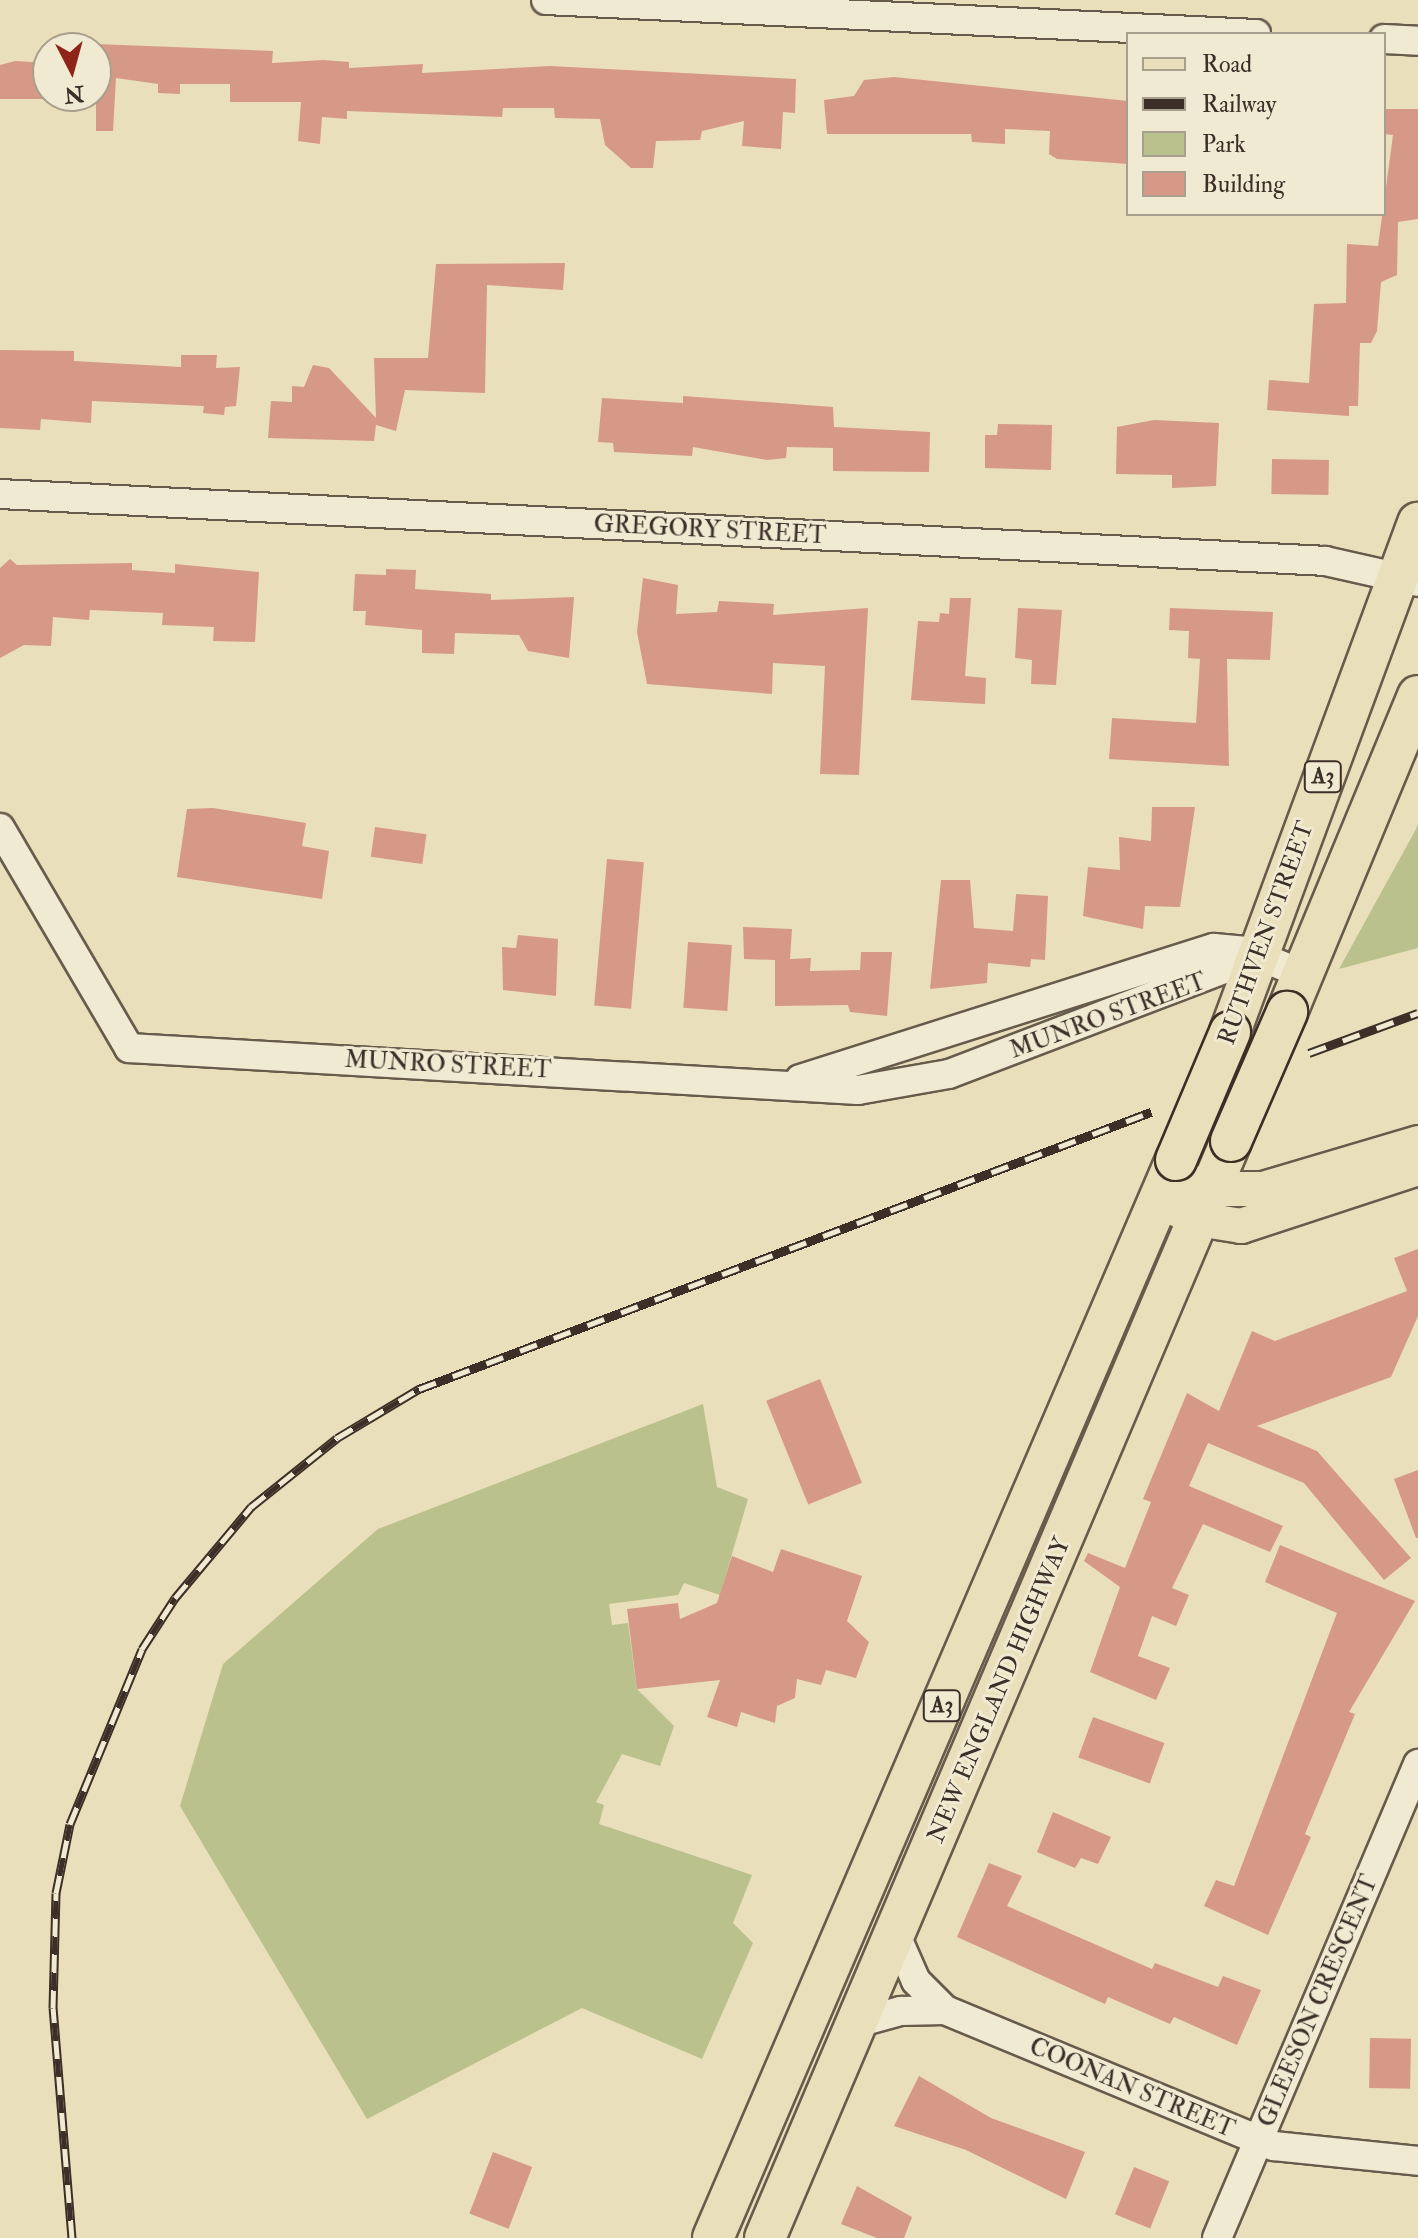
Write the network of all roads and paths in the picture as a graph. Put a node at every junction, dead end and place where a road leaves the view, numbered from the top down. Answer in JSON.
{"nodes":[{"id":1,"x":546,"y":0,"type":"edge"},
{"id":2,"x":1214,"y":32,"type":"edge"},
{"id":3,"x":1386,"y":39,"type":"edge"},
{"id":4,"x":1418,"y":41,"type":"edge"},
{"id":5,"x":0,"y":494,"type":"edge"},
{"id":6,"x":1418,"y":523,"type":"edge"},
{"id":7,"x":1408,"y":578,"type":"edge"},
{"id":8,"x":1418,"y":696,"type":"edge"},
{"id":9,"x":0,"y":828,"type":"edge"},
{"id":10,"x":1258,"y":956,"type":"junction"},
{"id":11,"x":1302,"y":974,"type":"junction"},
{"id":12,"x":1231,"y":1141,"type":"joint"},
{"id":13,"x":1418,"y":1143,"type":"edge"},
{"id":14,"x":1418,"y":1168,"type":"edge"},
{"id":15,"x":1169,"y":1178,"type":"junction"},
{"id":16,"x":1204,"y":1204,"type":"junction"},
{"id":17,"x":1418,"y":1764,"type":"edge"},
{"id":18,"x":895,"y":1933,"type":"junction"},
{"id":19,"x":945,"y":2010,"type":"junction"},
{"id":20,"x":857,"y":2023,"type":"junction"},
{"id":21,"x":804,"y":2028,"type":"junction"},
{"id":22,"x":1259,"y":2141,"type":"junction"},
{"id":23,"x":1418,"y":2161,"type":"edge"},
{"id":24,"x":713,"y":2238,"type":"edge"},
{"id":25,"x":765,"y":2238,"type":"edge"},
{"id":26,"x":1217,"y":2238,"type":"edge"}],
"edges":[{"from":1,"to":2,"type":"street"},
{"from":3,"to":4,"type":"street"},
{"from":5,"to":7,"type":"street","name":"GREGORY STREET"},
{"from":6,"to":7,"type":"highway","name":"RUTHVEN STREET","number":"A3"},
{"from":7,"to":10,"type":"highway","name":"RUTHVEN STREET","number":"A3"},
{"from":8,"to":11,"type":"highway","name":"RUTHVEN STREET","number":"A3"},
{"from":9,"to":10,"type":"street","name":"MUNRO STREET"},
{"from":10,"to":11,"type":"street","name":"MUNRO STREET"},
{"from":10,"to":15,"type":"highway","name":"RUTHVEN STREET","number":"A3","bridge":true},
{"from":11,"to":12,"type":"highway","name":"RUTHVEN STREET","number":"A3","bridge":true},
{"from":12,"to":16,"type":"highway","name":"NEW ENGLAND HIGHWAY","number":"A3"},
{"from":13,"to":16,"type":"main road"},
{"from":14,"to":16,"type":"main road"},
{"from":15,"to":16,"type":"main road"},
{"from":15,"to":21,"type":"highway","name":"NEW ENGLAND HIGHWAY","number":"A3"},
{"from":16,"to":18,"type":"highway","name":"NEW ENGLAND HIGHWAY","number":"A3"},
{"from":17,"to":22,"type":"street","name":"GLEESON CRESCENT"},
{"from":18,"to":19,"type":"street","name":"COONAN STREET"},
{"from":18,"to":20,"type":"highway","name":"NEW ENGLAND HIGHWAY","number":"A3"},
{"from":19,"to":20,"type":"street","name":"COONAN STREET"},
{"from":19,"to":22,"type":"street","name":"COONAN STREET"},
{"from":20,"to":21,"type":"highway"},
{"from":20,"to":25,"type":"highway","name":"NEW ENGLAND HIGHWAY","number":"A3"},
{"from":21,"to":24,"type":"highway","name":"NEW ENGLAND HIGHWAY","number":"A3"},
{"from":22,"to":23,"type":"street","name":"COONAN STREET"},
{"from":22,"to":26,"type":"street","name":"GLEESON CRESCENT"}]}
